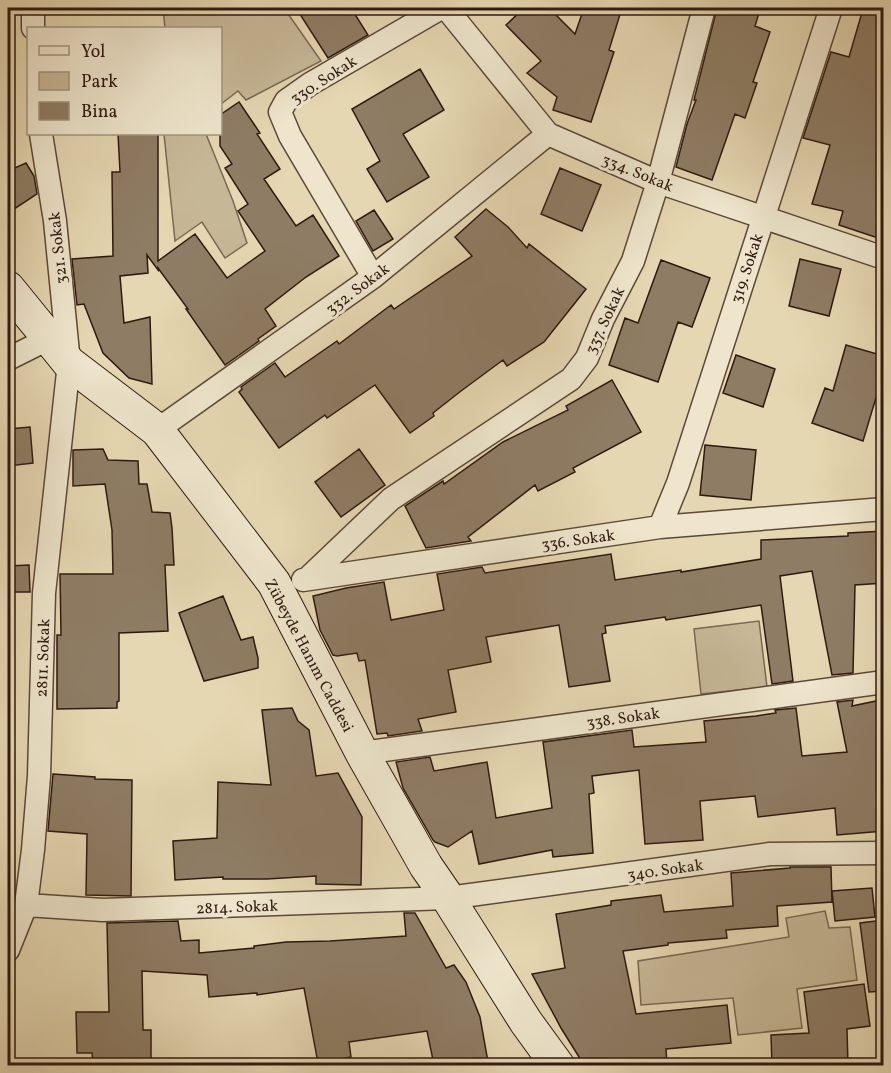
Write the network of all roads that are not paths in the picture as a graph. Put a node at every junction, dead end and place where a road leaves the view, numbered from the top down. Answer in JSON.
{"nodes":[{"id":1,"x":33,"y":8,"type":"edge"},
{"id":2,"x":443,"y":8,"type":"edge"},
{"id":3,"x":704,"y":8,"type":"edge"},
{"id":4,"x":831,"y":8,"type":"edge"},
{"id":5,"x":33,"y":27,"type":"edge"},
{"id":6,"x":548,"y":134,"type":"junction"},
{"id":7,"x":41,"y":135,"type":"edge"},
{"id":8,"x":658,"y":182,"type":"junction"},
{"id":9,"x":762,"y":217,"type":"junction"},
{"id":10,"x":884,"y":258,"type":"edge"},
{"id":11,"x":373,"y":277,"type":"junction"},
{"id":12,"x":8,"y":288,"type":"edge"},
{"id":13,"x":58,"y":351,"type":"junction"},
{"id":14,"x":8,"y":359,"type":"edge"},
{"id":15,"x":158,"y":430,"type":"junction"},
{"id":16,"x":884,"y":509,"type":"edge"},
{"id":17,"x":660,"y":527,"type":"junction"},
{"id":18,"x":307,"y":579,"type":"junction"},
{"id":19,"x":274,"y":583,"type":"junction"},
{"id":20,"x":884,"y":682,"type":"edge"},
{"id":21,"x":362,"y":753,"type":"junction"},
{"id":22,"x":884,"y":853,"type":"edge"},
{"id":23,"x":448,"y":898,"type":"junction"},
{"id":24,"x":26,"y":905,"type":"junction"},
{"id":25,"x":8,"y":950,"type":"edge"},
{"id":26,"x":558,"y":1065,"type":"edge"}],
"edges":[{"from":1,"to":5,"type":"street"},
{"from":2,"to":6,"type":"street","name":"334. Sokak"},
{"from":2,"to":11,"type":"street","name":"330. Sokak"},
{"from":3,"to":8,"type":"street","name":"337. Sokak"},
{"from":4,"to":9,"type":"street","name":"319. Sokak"},
{"from":6,"to":8,"type":"street","name":"334. Sokak"},
{"from":6,"to":11,"type":"street","name":"332. Sokak"},
{"from":7,"to":13,"type":"street","name":"321. Sokak"},
{"from":8,"to":9,"type":"street","name":"334. Sokak"},
{"from":8,"to":18,"type":"street","name":"337. Sokak"},
{"from":9,"to":10,"type":"street","name":"334. Sokak"},
{"from":9,"to":17,"type":"street","name":"319. Sokak"},
{"from":11,"to":15,"type":"street","name":"332. Sokak"},
{"from":12,"to":13,"type":"street","name":"Zübeyde Hanım Caddesi"},
{"from":13,"to":14,"type":"street"},
{"from":13,"to":15,"type":"street","name":"Zübeyde Hanım Caddesi"},
{"from":13,"to":24,"type":"street","name":"2811. Sokak"},
{"from":15,"to":19,"type":"street","name":"Zübeyde Hanım Caddesi"},
{"from":16,"to":17,"type":"street","name":"336. Sokak"},
{"from":17,"to":18,"type":"street","name":"336. Sokak"},
{"from":18,"to":19,"type":"street","name":"336. Sokak"},
{"from":19,"to":21,"type":"street","name":"Zübeyde Hanım Caddesi"},
{"from":20,"to":21,"type":"street","name":"338. Sokak"},
{"from":21,"to":23,"type":"street","name":"Zübeyde Hanım Caddesi"},
{"from":22,"to":23,"type":"street","name":"340. Sokak"},
{"from":23,"to":24,"type":"street","name":"2814. Sokak"},
{"from":23,"to":26,"type":"street","name":"Zübeyde Hanım Caddesi"},
{"from":24,"to":25,"type":"street","name":"2811. Sokak"}]}
